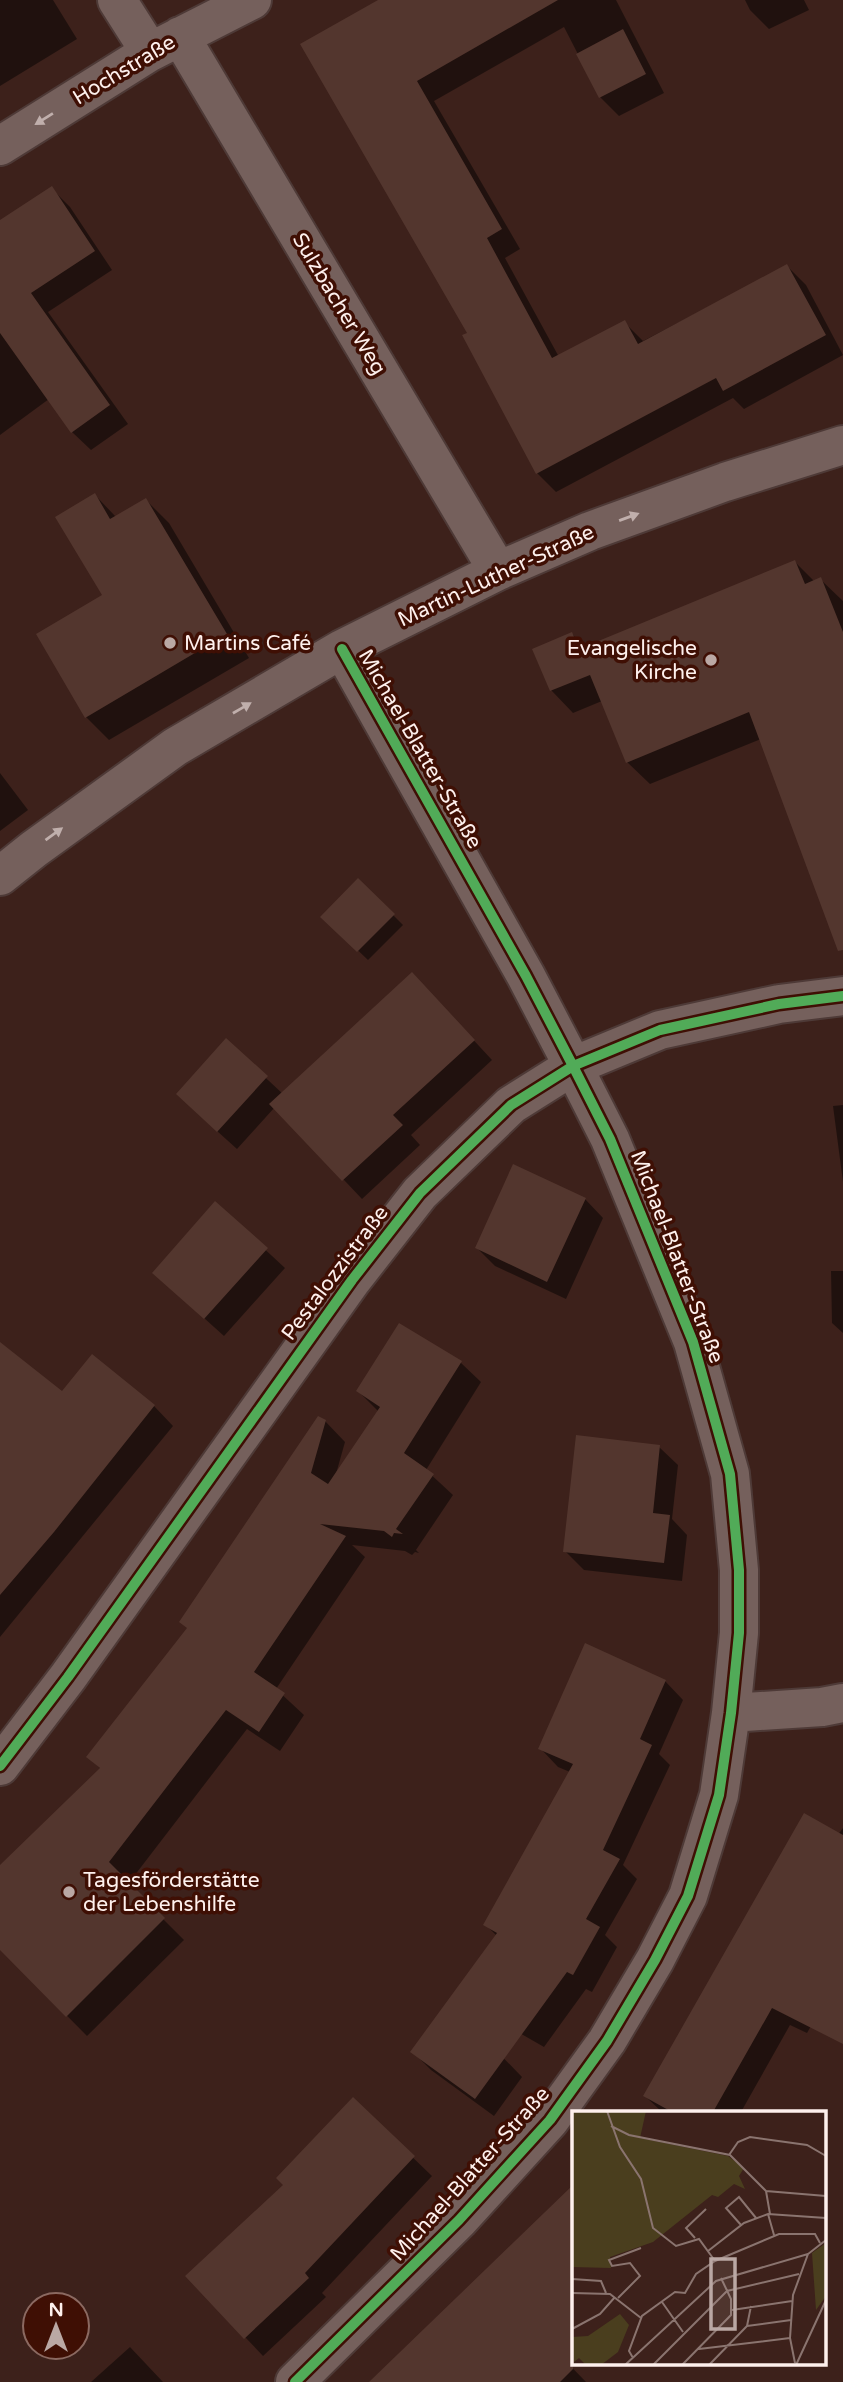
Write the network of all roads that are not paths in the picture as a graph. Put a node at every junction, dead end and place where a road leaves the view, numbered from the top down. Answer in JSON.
{"nodes":[{"id":1,"x":117,"y":0,"type":"edge"},
{"id":2,"x":252,"y":0,"type":"edge"},
{"id":3,"x":165,"y":44,"type":"junction"},
{"id":4,"x":0,"y":146,"type":"edge"},
{"id":5,"x":843,"y":446,"type":"edge"},
{"id":6,"x":498,"y":571,"type":"junction"},
{"id":7,"x":342,"y":649,"type":"junction"},
{"id":8,"x":0,"y":876,"type":"edge"},
{"id":9,"x":843,"y":996,"type":"edge"},
{"id":10,"x":573,"y":1066,"type":"junction"},
{"id":11,"x":843,"y":1703,"type":"edge"},
{"id":12,"x":731,"y":1713,"type":"junction"},
{"id":13,"x":0,"y":1766,"type":"edge"},
{"id":14,"x":295,"y":2382,"type":"edge"}],
"edges":[{"from":1,"to":3,"type":"street","name":"Sulzbacher Weg"},
{"from":2,"to":3,"type":"street","name":"Hochstraße"},
{"from":3,"to":4,"type":"street","name":"Hochstraße","one_way":true},
{"from":3,"to":6,"type":"street","name":"Sulzbacher Weg"},
{"from":6,"to":5,"type":"street","name":"Martin-Luther-Straße","one_way":true},
{"from":6,"to":7,"type":"street","name":"Martin-Luther-Straße"},
{"from":8,"to":7,"type":"street","name":"Martin-Luther-Straße","one_way":true},
{"from":7,"to":10,"type":"street","name":"Michael-Blatter-Straße"},
{"from":9,"to":10,"type":"street","name":"Pestalozzistraße"},
{"from":10,"to":12,"type":"street","name":"Michael-Blatter-Straße"},
{"from":10,"to":13,"type":"street","name":"Pestalozzistraße"},
{"from":11,"to":12,"type":"street"},
{"from":12,"to":14,"type":"street","name":"Michael-Blatter-Straße"}]}
